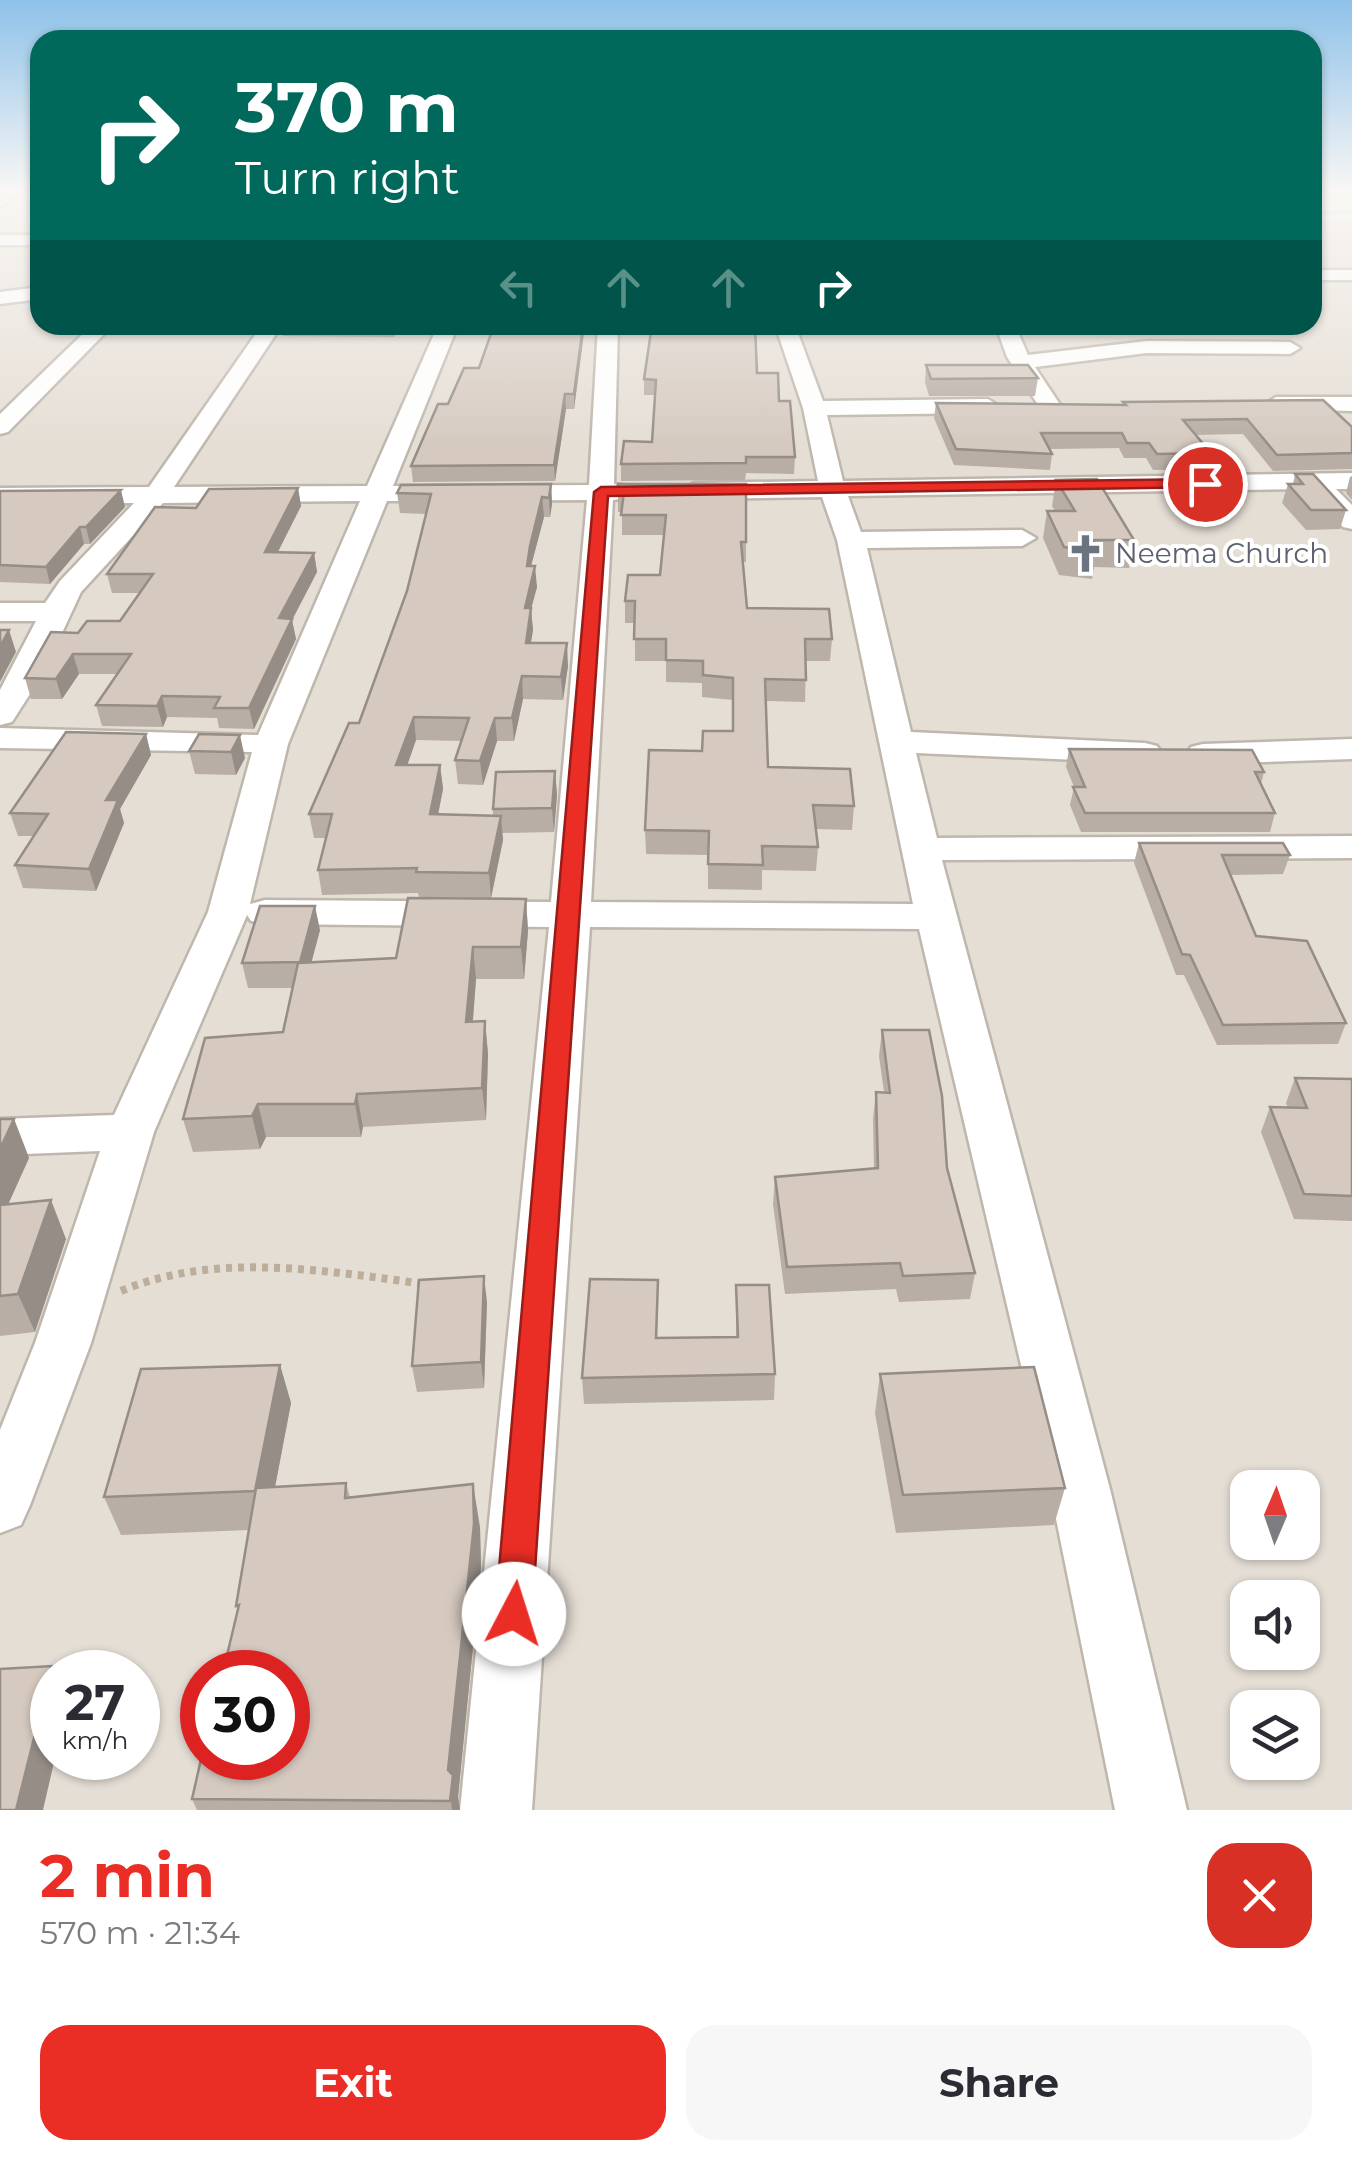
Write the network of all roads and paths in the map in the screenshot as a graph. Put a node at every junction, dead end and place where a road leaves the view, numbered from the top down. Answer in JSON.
{"nodes":[{"id":1,"x":30,"y":294,"type":"edge"},
{"id":2,"x":0,"y":298,"type":"edge"},
{"id":3,"x":93,"y":335,"type":"edge"},
{"id":4,"x":265,"y":335,"type":"edge"},
{"id":5,"x":444,"y":335,"type":"edge"},
{"id":6,"x":608,"y":335,"type":"edge"},
{"id":7,"x":788,"y":335,"type":"edge"},
{"id":8,"x":1009,"y":335,"type":"edge"},
{"id":9,"x":1275,"y":335,"type":"edge"},
{"id":10,"x":1021,"y":362,"type":"junction"},
{"id":11,"x":1303,"y":362,"type":"junction"},
{"id":12,"x":1245,"y":404,"type":"edge"},
{"id":13,"x":814,"y":408,"type":"junction"},
{"id":14,"x":1349,"y":408,"type":"edge"},
{"id":15,"x":0,"y":427,"type":"edge"},
{"id":16,"x":1316,"y":482,"type":"junction"},
{"id":17,"x":1352,"y":482,"type":"edge"},
{"id":18,"x":833,"y":490,"type":"junction"},
{"id":19,"x":601,"y":492,"type":"junction"},
{"id":20,"x":157,"y":494,"type":"junction"},
{"id":21,"x":375,"y":494,"type":"junction"},
{"id":22,"x":0,"y":496,"type":"edge"},
{"id":23,"x":1352,"y":521,"type":"edge"},
{"id":24,"x":1022,"y":538,"type":"dead end"},
{"id":25,"x":851,"y":540,"type":"junction"},
{"id":26,"x":0,"y":612,"type":"edge"},
{"id":27,"x":55,"y":612,"type":"junction"},
{"id":28,"x":0,"y":715,"type":"edge"},
{"id":29,"x":0,"y":738,"type":"edge"},
{"id":30,"x":900,"y":742,"type":"junction"},
{"id":31,"x":271,"y":744,"type":"junction"},
{"id":32,"x":1352,"y":750,"type":"edge"},
{"id":33,"x":1352,"y":847,"type":"edge"},
{"id":34,"x":923,"y":848,"type":"junction"},
{"id":35,"x":228,"y":912,"type":"junction"},
{"id":36,"x":570,"y":914,"type":"junction"},
{"id":37,"x":936,"y":918,"type":"junction"},
{"id":38,"x":130,"y":1132,"type":"junction"},
{"id":39,"x":0,"y":1136,"type":"edge"},
{"id":40,"x":434,"y":1285,"type":"edge"},
{"id":41,"x":114,"y":1296,"type":"dead end"},
{"id":42,"x":0,"y":1506,"type":"edge"},
{"id":43,"x":496,"y":1810,"type":"edge"},
{"id":44,"x":1150,"y":1810,"type":"edge"}],
"edges":[{"from":1,"to":2,"type":"street"},
{"from":3,"to":15,"type":"street"},
{"from":4,"to":20,"type":"street"},
{"from":5,"to":21,"type":"street"},
{"from":6,"to":19,"type":"street"},
{"from":7,"to":13,"type":"street"},
{"from":8,"to":10,"type":"street"},
{"from":9,"to":11,"type":"street"},
{"from":10,"to":11,"type":"street"},
{"from":10,"to":13,"type":"street"},
{"from":11,"to":14,"type":"street"},
{"from":12,"to":14,"type":"street"},
{"from":13,"to":18,"type":"street"},
{"from":16,"to":17,"type":"street"},
{"from":16,"to":18,"type":"street"},
{"from":16,"to":23,"type":"street"},
{"from":18,"to":19,"type":"street"},
{"from":18,"to":25,"type":"street"},
{"from":19,"to":21,"type":"street"},
{"from":19,"to":36,"type":"street"},
{"from":20,"to":21,"type":"street"},
{"from":20,"to":22,"type":"street"},
{"from":20,"to":27,"type":"street"},
{"from":21,"to":31,"type":"street"},
{"from":24,"to":25,"type":"street"},
{"from":25,"to":30,"type":"street"},
{"from":26,"to":27,"type":"street"},
{"from":27,"to":28,"type":"street"},
{"from":29,"to":31,"type":"street"},
{"from":30,"to":32,"type":"street"},
{"from":30,"to":34,"type":"street"},
{"from":31,"to":35,"type":"street"},
{"from":33,"to":34,"type":"street"},
{"from":34,"to":37,"type":"street"},
{"from":35,"to":36,"type":"street"},
{"from":35,"to":38,"type":"street"},
{"from":36,"to":37,"type":"street"},
{"from":36,"to":43,"type":"street"},
{"from":37,"to":44,"type":"street"},
{"from":38,"to":39,"type":"street"},
{"from":38,"to":42,"type":"street"},
{"from":40,"to":41,"type":"path"}]}
